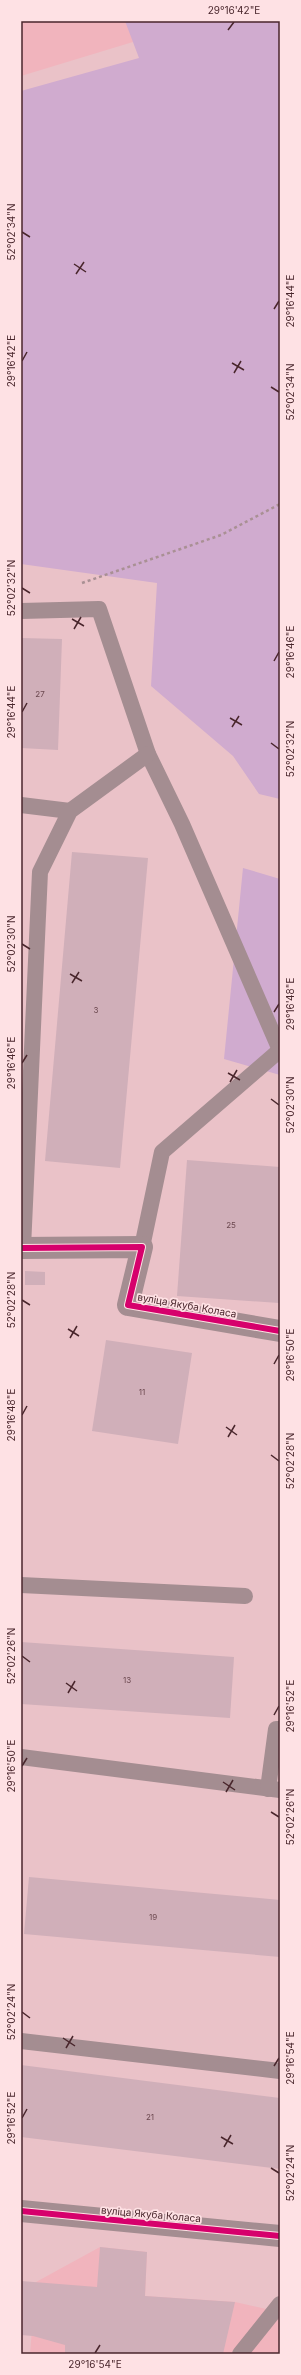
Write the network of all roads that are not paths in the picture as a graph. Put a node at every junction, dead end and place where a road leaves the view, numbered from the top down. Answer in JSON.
{"nodes":[{"id":1,"x":21,"y":611,"type":"edge"},
{"id":2,"x":148,"y":754,"type":"junction"},
{"id":3,"x":21,"y":806,"type":"edge"},
{"id":4,"x":70,"y":811,"type":"junction"},
{"id":5,"x":280,"y":1050,"type":"edge"},
{"id":6,"x":142,"y":1247,"type":"junction"},
{"id":7,"x":22,"y":1248,"type":"edge"},
{"id":8,"x":280,"y":1331,"type":"edge"},
{"id":9,"x":21,"y":1585,"type":"edge"},
{"id":10,"x":245,"y":1596,"type":"dead end"},
{"id":11,"x":280,"y":1729,"type":"edge"},
{"id":12,"x":21,"y":1757,"type":"edge"},
{"id":13,"x":274,"y":1789,"type":"edge"},
{"id":14,"x":21,"y":2041,"type":"edge"},
{"id":15,"x":280,"y":2071,"type":"edge"},
{"id":16,"x":21,"y":2211,"type":"edge"},
{"id":17,"x":280,"y":2236,"type":"edge"},
{"id":18,"x":280,"y":2304,"type":"edge"},
{"id":19,"x":240,"y":2354,"type":"edge"}],
"edges":[{"from":1,"to":2,"type":"lane"},
{"from":2,"to":4,"type":"lane"},
{"from":2,"to":5,"type":"lane"},
{"from":3,"to":4,"type":"lane"},
{"from":4,"to":7,"type":"lane"},
{"from":5,"to":6,"type":"lane"},
{"from":6,"to":7,"type":"street"},
{"from":6,"to":8,"type":"street","name":"вуліца Якуба Коласа"},
{"from":9,"to":10,"type":"lane"},
{"from":11,"to":13,"type":"lane"},
{"from":12,"to":13,"type":"lane"},
{"from":14,"to":15,"type":"lane"},
{"from":16,"to":17,"type":"street","name":"вуліца Якуба Коласа"},
{"from":18,"to":19,"type":"lane"}]}
